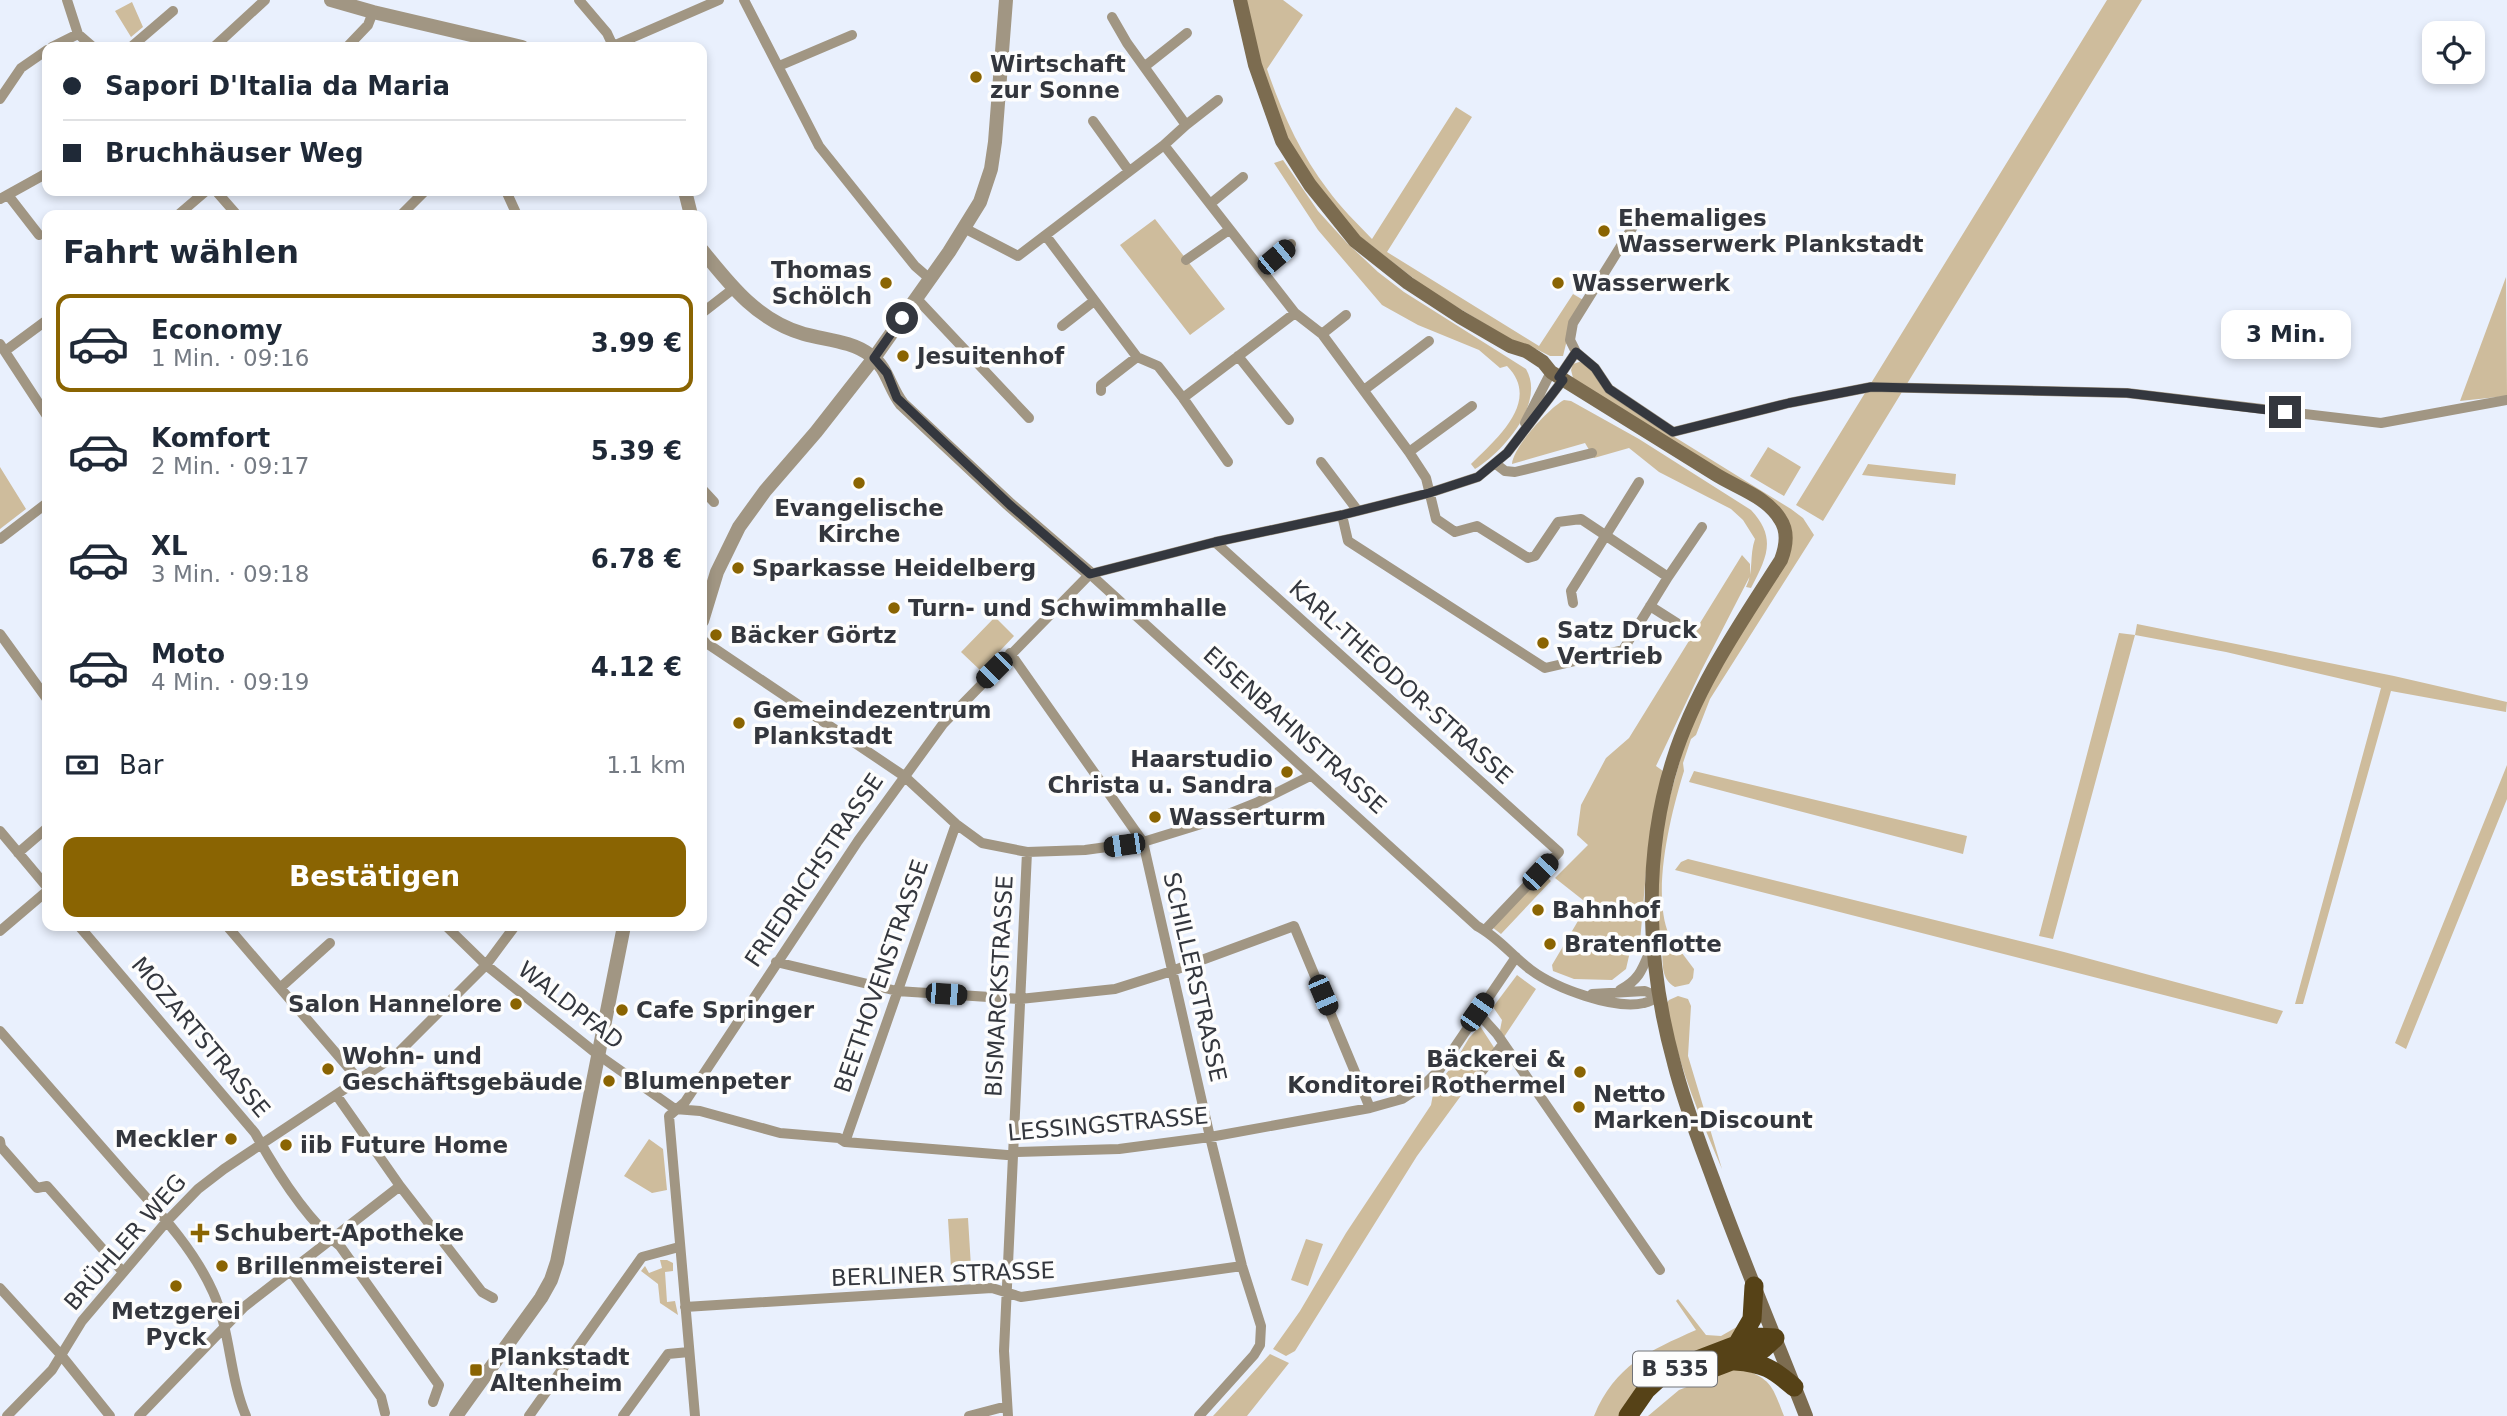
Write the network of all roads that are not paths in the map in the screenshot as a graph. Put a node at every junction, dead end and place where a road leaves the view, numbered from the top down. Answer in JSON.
{"nodes":[{"id":1,"x":67,"y":0,"type":"edge"},
{"id":2,"x":265,"y":0,"type":"edge"},
{"id":3,"x":331,"y":0,"type":"edge"},
{"id":4,"x":579,"y":0,"type":"edge"},
{"id":5,"x":719,"y":0,"type":"edge"},
{"id":6,"x":744,"y":0,"type":"edge"},
{"id":7,"x":1006,"y":0,"type":"edge"},
{"id":8,"x":1240,"y":0,"type":"edge"},
{"id":9,"x":173,"y":11,"type":"dead end"},
{"id":10,"x":373,"y":12,"type":"junction"},
{"id":11,"x":1112,"y":17,"type":"dead end"},
{"id":12,"x":1187,"y":33,"type":"dead end"},
{"id":13,"x":78,"y":34,"type":"junction"},
{"id":14,"x":852,"y":35,"type":"dead end"},
{"id":15,"x":62,"y":42,"type":"edge"},
{"id":16,"x":87,"y":42,"type":"edge"},
{"id":17,"x":137,"y":42,"type":"edge"},
{"id":18,"x":219,"y":42,"type":"edge"},
{"id":19,"x":352,"y":42,"type":"edge"},
{"id":20,"x":501,"y":42,"type":"edge"},
{"id":21,"x":611,"y":42,"type":"edge"},
{"id":22,"x":624,"y":42,"type":"edge"},
{"id":23,"x":42,"y":53,"type":"edge"},
{"id":24,"x":779,"y":66,"type":"junction"},
{"id":25,"x":1144,"y":67,"type":"junction"},
{"id":26,"x":0,"y":99,"type":"edge"},
{"id":27,"x":1218,"y":100,"type":"dead end"},
{"id":28,"x":1093,"y":121,"type":"dead end"},
{"id":29,"x":1186,"y":125,"type":"junction"},
{"id":30,"x":1164,"y":145,"type":"junction"},
{"id":31,"x":1129,"y":171,"type":"junction"},
{"id":32,"x":42,"y":176,"type":"edge"},
{"id":33,"x":1243,"y":177,"type":"dead end"},
{"id":34,"x":3,"y":196,"type":"edge"},
{"id":35,"x":200,"y":196,"type":"edge"},
{"id":36,"x":220,"y":196,"type":"edge"},
{"id":37,"x":420,"y":196,"type":"edge"},
{"id":38,"x":1210,"y":204,"type":"junction"},
{"id":39,"x":183,"y":210,"type":"edge"},
{"id":40,"x":233,"y":210,"type":"edge"},
{"id":41,"x":406,"y":210,"type":"edge"},
{"id":42,"x":1639,"y":218,"type":"dead end"},
{"id":43,"x":964,"y":228,"type":"junction"},
{"id":44,"x":1229,"y":230,"type":"junction"},
{"id":45,"x":39,"y":235,"type":"dead end"},
{"id":46,"x":1046,"y":236,"type":"junction"},
{"id":47,"x":1291,"y":244,"type":"dead end"},
{"id":48,"x":707,"y":256,"type":"edge"},
{"id":49,"x":1186,"y":260,"type":"dead end"},
{"id":50,"x":1261,"y":270,"type":"junction"},
{"id":51,"x":930,"y":279,"type":"junction"},
{"id":52,"x":733,"y":289,"type":"junction"},
{"id":53,"x":917,"y":299,"type":"junction"},
{"id":54,"x":1094,"y":301,"type":"junction"},
{"id":55,"x":707,"y":309,"type":"edge"},
{"id":56,"x":1295,"y":313,"type":"junction"},
{"id":57,"x":1346,"y":315,"type":"dead end"},
{"id":58,"x":42,"y":323,"type":"edge"},
{"id":59,"x":1062,"y":326,"type":"dead end"},
{"id":60,"x":1322,"y":334,"type":"junction"},
{"id":61,"x":1429,"y":341,"type":"dead end"},
{"id":62,"x":1510,"y":346,"type":"junction"},
{"id":63,"x":3,"y":347,"type":"edge"},
{"id":64,"x":1576,"y":352,"type":"junction"},
{"id":65,"x":1238,"y":356,"type":"junction"},
{"id":66,"x":1137,"y":357,"type":"junction"},
{"id":67,"x":874,"y":358,"type":"junction"},
{"id":68,"x":1555,"y":375,"type":"junction"},
{"id":69,"x":1364,"y":390,"type":"junction"},
{"id":70,"x":1101,"y":391,"type":"dead end"},
{"id":71,"x":1183,"y":398,"type":"junction"},
{"id":72,"x":2507,"y":400,"type":"edge"},
{"id":73,"x":1472,"y":406,"type":"dead end"},
{"id":74,"x":42,"y":408,"type":"edge"},
{"id":75,"x":1028,"y":418,"type":"dead end"},
{"id":76,"x":1289,"y":420,"type":"dead end"},
{"id":77,"x":1409,"y":452,"type":"junction"},
{"id":78,"x":1592,"y":453,"type":"dead end"},
{"id":79,"x":1228,"y":461,"type":"dead end"},
{"id":80,"x":1321,"y":462,"type":"dead end"},
{"id":81,"x":1496,"y":464,"type":"junction"},
{"id":82,"x":1639,"y":482,"type":"dead end"},
{"id":83,"x":1429,"y":493,"type":"junction"},
{"id":84,"x":707,"y":495,"type":"edge"},
{"id":85,"x":713,"y":502,"type":"dead end"},
{"id":86,"x":42,"y":506,"type":"edge"},
{"id":87,"x":1358,"y":511,"type":"junction"},
{"id":88,"x":1342,"y":515,"type":"junction"},
{"id":89,"x":1702,"y":527,"type":"dead end"},
{"id":90,"x":1606,"y":535,"type":"junction"},
{"id":91,"x":0,"y":539,"type":"edge"},
{"id":92,"x":1215,"y":542,"type":"junction"},
{"id":93,"x":1090,"y":574,"type":"junction"},
{"id":94,"x":1668,"y":577,"type":"junction"},
{"id":95,"x":1573,"y":603,"type":"dead end"},
{"id":96,"x":707,"y":605,"type":"edge"},
{"id":97,"x":1650,"y":606,"type":"junction"},
{"id":98,"x":1683,"y":627,"type":"dead end"},
{"id":99,"x":0,"y":634,"type":"edge"},
{"id":100,"x":707,"y":643,"type":"edge"},
{"id":101,"x":1010,"y":653,"type":"junction"},
{"id":102,"x":42,"y":692,"type":"edge"},
{"id":103,"x":904,"y":776,"type":"junction"},
{"id":104,"x":1310,"y":776,"type":"junction"},
{"id":105,"x":956,"y":824,"type":"junction"},
{"id":106,"x":0,"y":831,"type":"edge"},
{"id":107,"x":42,"y":832,"type":"edge"},
{"id":108,"x":1143,"y":842,"type":"junction"},
{"id":109,"x":1027,"y":852,"type":"junction"},
{"id":110,"x":18,"y":853,"type":"junction"},
{"id":111,"x":42,"y":883,"type":"edge"},
{"id":112,"x":42,"y":893,"type":"edge"},
{"id":113,"x":1485,"y":930,"type":"junction"},
{"id":114,"x":0,"y":931,"type":"edge"},
{"id":115,"x":83,"y":931,"type":"edge"},
{"id":116,"x":231,"y":931,"type":"edge"},
{"id":117,"x":451,"y":931,"type":"edge"},
{"id":118,"x":511,"y":931,"type":"edge"},
{"id":119,"x":623,"y":931,"type":"edge"},
{"id":120,"x":330,"y":943,"type":"dead end"},
{"id":121,"x":1652,"y":946,"type":"junction"},
{"id":122,"x":1516,"y":957,"type":"junction"},
{"id":123,"x":776,"y":962,"type":"junction"},
{"id":124,"x":486,"y":965,"type":"junction"},
{"id":125,"x":1172,"y":971,"type":"junction"},
{"id":126,"x":280,"y":988,"type":"junction"},
{"id":127,"x":897,"y":991,"type":"junction"},
{"id":128,"x":1617,"y":992,"type":"junction"},
{"id":129,"x":1586,"y":996,"type":"junction"},
{"id":130,"x":1659,"y":997,"type":"junction"},
{"id":131,"x":1020,"y":999,"type":"junction"},
{"id":132,"x":1477,"y":1012,"type":"junction"},
{"id":133,"x":0,"y":1031,"type":"edge"},
{"id":134,"x":1503,"y":1044,"type":"junction"},
{"id":135,"x":597,"y":1054,"type":"junction"},
{"id":136,"x":1482,"y":1071,"type":"dead end"},
{"id":137,"x":359,"y":1080,"type":"junction"},
{"id":138,"x":337,"y":1096,"type":"junction"},
{"id":139,"x":1370,"y":1108,"type":"junction"},
{"id":140,"x":675,"y":1110,"type":"junction"},
{"id":141,"x":1210,"y":1138,"type":"junction"},
{"id":142,"x":0,"y":1141,"type":"edge"},
{"id":143,"x":845,"y":1142,"type":"junction"},
{"id":144,"x":261,"y":1144,"type":"junction"},
{"id":145,"x":1011,"y":1154,"type":"junction"},
{"id":146,"x":400,"y":1186,"type":"junction"},
{"id":147,"x":167,"y":1221,"type":"junction"},
{"id":148,"x":332,"y":1239,"type":"junction"},
{"id":149,"x":679,"y":1247,"type":"junction"},
{"id":150,"x":1242,"y":1266,"type":"junction"},
{"id":151,"x":290,"y":1270,"type":"junction"},
{"id":152,"x":1660,"y":1270,"type":"dead end"},
{"id":153,"x":123,"y":1272,"type":"junction"},
{"id":154,"x":1754,"y":1286,"type":"junction"},
{"id":155,"x":0,"y":1288,"type":"edge"},
{"id":156,"x":1006,"y":1294,"type":"junction"},
{"id":157,"x":493,"y":1298,"type":"dead end"},
{"id":158,"x":685,"y":1307,"type":"junction"},
{"id":159,"x":225,"y":1326,"type":"junction"},
{"id":160,"x":1775,"y":1338,"type":"junction"},
{"id":161,"x":689,"y":1352,"type":"junction"},
{"id":162,"x":1734,"y":1352,"type":"junction"},
{"id":163,"x":61,"y":1355,"type":"junction"},
{"id":164,"x":1794,"y":1387,"type":"junction"},
{"id":165,"x":433,"y":1402,"type":"dead end"},
{"id":166,"x":1007,"y":1411,"type":"edge"},
{"id":167,"x":386,"y":1413,"type":"dead end"},
{"id":168,"x":7,"y":1416,"type":"edge"},
{"id":169,"x":110,"y":1416,"type":"edge"},
{"id":170,"x":139,"y":1416,"type":"edge"},
{"id":171,"x":246,"y":1416,"type":"edge"},
{"id":172,"x":456,"y":1416,"type":"edge"},
{"id":173,"x":529,"y":1416,"type":"edge"},
{"id":174,"x":623,"y":1416,"type":"edge"},
{"id":175,"x":695,"y":1416,"type":"edge"},
{"id":176,"x":969,"y":1416,"type":"edge"},
{"id":177,"x":1199,"y":1416,"type":"edge"},
{"id":178,"x":1628,"y":1416,"type":"edge"},
{"id":179,"x":1642,"y":1416,"type":"edge"},
{"id":180,"x":1806,"y":1416,"type":"edge"}],
"edges":[{"from":1,"to":13,"type":"street"},
{"from":2,"to":18,"type":"street"},
{"from":3,"to":10,"type":"street"},
{"from":4,"to":21,"type":"street"},
{"from":5,"to":22,"type":"street"},
{"from":6,"to":24,"type":"street"},
{"from":7,"to":43,"type":"street"},
{"from":8,"to":62,"type":"main road"},
{"from":9,"to":17,"type":"street"},
{"from":10,"to":19,"type":"street"},
{"from":10,"to":20,"type":"street"},
{"from":11,"to":25,"type":"street"},
{"from":12,"to":25,"type":"street"},
{"from":13,"to":15,"type":"street"},
{"from":13,"to":16,"type":"street"},
{"from":14,"to":24,"type":"street"},
{"from":23,"to":26,"type":"street"},
{"from":24,"to":51,"type":"street"},
{"from":25,"to":29,"type":"street"},
{"from":27,"to":29,"type":"street"},
{"from":28,"to":31,"type":"street"},
{"from":29,"to":30,"type":"street"},
{"from":30,"to":31,"type":"street"},
{"from":30,"to":38,"type":"street"},
{"from":31,"to":46,"type":"street"},
{"from":32,"to":34,"type":"street"},
{"from":33,"to":38,"type":"street"},
{"from":34,"to":45,"type":"street"},
{"from":35,"to":39,"type":"street"},
{"from":36,"to":40,"type":"street"},
{"from":37,"to":41,"type":"street"},
{"from":38,"to":44,"type":"street"},
{"from":42,"to":64,"type":"street"},
{"from":43,"to":46,"type":"street"},
{"from":43,"to":51,"type":"street"},
{"from":44,"to":49,"type":"street"},
{"from":44,"to":50,"type":"street"},
{"from":46,"to":54,"type":"street"},
{"from":47,"to":50,"type":"street"},
{"from":48,"to":52,"type":"street"},
{"from":50,"to":56,"type":"street"},
{"from":51,"to":53,"type":"street"},
{"from":52,"to":55,"type":"street"},
{"from":52,"to":67,"type":"street"},
{"from":53,"to":67,"type":"street"},
{"from":53,"to":75,"type":"street"},
{"from":54,"to":59,"type":"street"},
{"from":54,"to":66,"type":"street"},
{"from":56,"to":60,"type":"street"},
{"from":56,"to":65,"type":"street"},
{"from":57,"to":60,"type":"street"},
{"from":58,"to":63,"type":"street"},
{"from":60,"to":69,"type":"street"},
{"from":61,"to":69,"type":"street"},
{"from":62,"to":68,"type":"main road"},
{"from":62,"to":68,"type":"main road"},
{"from":63,"to":74,"type":"street"},
{"from":64,"to":68,"type":"street"},
{"from":64,"to":72,"type":"street"},
{"from":65,"to":71,"type":"street"},
{"from":65,"to":76,"type":"street"},
{"from":66,"to":70,"type":"street"},
{"from":66,"to":71,"type":"street"},
{"from":67,"to":93,"type":"street","name":"EISENBAHNSTRASSE"},
{"from":67,"to":96,"type":"street"},
{"from":68,"to":81,"type":"street"},
{"from":68,"to":121,"type":"main road"},
{"from":69,"to":77,"type":"street"},
{"from":71,"to":79,"type":"street"},
{"from":73,"to":77,"type":"street"},
{"from":77,"to":83,"type":"street"},
{"from":78,"to":81,"type":"street"},
{"from":80,"to":87,"type":"street"},
{"from":81,"to":83,"type":"street"},
{"from":82,"to":90,"type":"street"},
{"from":83,"to":87,"type":"street"},
{"from":83,"to":90,"type":"street"},
{"from":84,"to":85,"type":"street"},
{"from":86,"to":91,"type":"street"},
{"from":87,"to":88,"type":"street"},
{"from":88,"to":92,"type":"street"},
{"from":88,"to":97,"type":"street"},
{"from":89,"to":94,"type":"street"},
{"from":90,"to":94,"type":"street"},
{"from":90,"to":95,"type":"street"},
{"from":92,"to":93,"type":"street"},
{"from":92,"to":113,"type":"street","name":"KARL-THEODOR-STRASSE"},
{"from":93,"to":101,"type":"street","name":"FRIEDRICHSTRASSE"},
{"from":93,"to":104,"type":"street","name":"EISENBAHNSTRASSE"},
{"from":94,"to":97,"type":"street"},
{"from":97,"to":98,"type":"street"},
{"from":99,"to":102,"type":"street"},
{"from":100,"to":103,"type":"street"},
{"from":101,"to":103,"type":"street","name":"FRIEDRICHSTRASSE"},
{"from":101,"to":108,"type":"street","name":"SCHILLERSTRASSE"},
{"from":103,"to":105,"type":"street"},
{"from":103,"to":123,"type":"street","name":"FRIEDRICHSTRASSE"},
{"from":104,"to":108,"type":"street"},
{"from":104,"to":113,"type":"street","name":"EISENBAHNSTRASSE"},
{"from":105,"to":109,"type":"street"},
{"from":105,"to":127,"type":"street","name":"BEETHOVENSTRASSE"},
{"from":106,"to":110,"type":"street"},
{"from":107,"to":110,"type":"street"},
{"from":108,"to":109,"type":"street"},
{"from":108,"to":125,"type":"street","name":"SCHILLERSTRASSE"},
{"from":109,"to":131,"type":"street","name":"BISMARCKSTRASSE"},
{"from":110,"to":111,"type":"street"},
{"from":112,"to":114,"type":"street"},
{"from":113,"to":122,"type":"street","name":"EISENBAHNSTRASSE"},
{"from":115,"to":144,"type":"street","name":"MOZARTSTRASSE"},
{"from":116,"to":126,"type":"street"},
{"from":117,"to":124,"type":"street","name":"WALDPFAD"},
{"from":118,"to":124,"type":"street","name":"BRÜHLER WEG"},
{"from":119,"to":135,"type":"street"},
{"from":120,"to":126,"type":"street"},
{"from":121,"to":128,"type":"street"},
{"from":121,"to":130,"type":"main road"},
{"from":122,"to":129,"type":"street","name":"EISENBAHNSTRASSE"},
{"from":122,"to":132,"type":"street","name":"LESSINGSTRASSE"},
{"from":123,"to":127,"type":"street"},
{"from":123,"to":140,"type":"street","name":"FRIEDRICHSTRASSE"},
{"from":124,"to":135,"type":"street","name":"WALDPFAD"},
{"from":124,"to":137,"type":"street","name":"BRÜHLER WEG"},
{"from":125,"to":131,"type":"street"},
{"from":125,"to":139,"type":"street"},
{"from":125,"to":141,"type":"street","name":"SCHILLERSTRASSE"},
{"from":126,"to":137,"type":"street"},
{"from":127,"to":131,"type":"street"},
{"from":127,"to":143,"type":"street","name":"BEETHOVENSTRASSE"},
{"from":128,"to":129,"type":"street"},
{"from":128,"to":130,"type":"street"},
{"from":129,"to":130,"type":"street","name":"EISENBAHNSTRASSE"},
{"from":130,"to":154,"type":"main road"},
{"from":131,"to":145,"type":"street","name":"BISMARCKSTRASSE"},
{"from":132,"to":134,"type":"street"},
{"from":132,"to":139,"type":"street","name":"LESSINGSTRASSE"},
{"from":133,"to":147,"type":"street"},
{"from":134,"to":136,"type":"street"},
{"from":134,"to":152,"type":"street"},
{"from":135,"to":140,"type":"street","name":"WALDPFAD"},
{"from":135,"to":172,"type":"street"},
{"from":137,"to":138,"type":"street","name":"BRÜHLER WEG"},
{"from":138,"to":144,"type":"street","name":"BRÜHLER WEG"},
{"from":138,"to":146,"type":"street"},
{"from":139,"to":141,"type":"street","name":"LESSINGSTRASSE"},
{"from":140,"to":143,"type":"street","name":"LESSINGSTRASSE"},
{"from":140,"to":149,"type":"street"},
{"from":141,"to":145,"type":"street","name":"LESSINGSTRASSE"},
{"from":141,"to":150,"type":"street","name":"SCHILLERSTRASSE"},
{"from":142,"to":153,"type":"street"},
{"from":143,"to":145,"type":"street","name":"LESSINGSTRASSE"},
{"from":144,"to":147,"type":"street","name":"BRÜHLER WEG"},
{"from":144,"to":148,"type":"street","name":"MOZARTSTRASSE"},
{"from":145,"to":156,"type":"street","name":"BISMARCKSTRASSE"},
{"from":146,"to":148,"type":"street"},
{"from":146,"to":157,"type":"street"},
{"from":147,"to":153,"type":"street","name":"BRÜHLER WEG"},
{"from":147,"to":159,"type":"street"},
{"from":148,"to":151,"type":"street"},
{"from":148,"to":165,"type":"street","name":"MOZARTSTRASSE"},
{"from":149,"to":158,"type":"street"},
{"from":149,"to":173,"type":"street"},
{"from":150,"to":156,"type":"street","name":"BERLINER STRASSE"},
{"from":150,"to":177,"type":"street","name":"SCHILLERSTRASSE"},
{"from":151,"to":159,"type":"street"},
{"from":151,"to":167,"type":"street"},
{"from":153,"to":163,"type":"street","name":"BRÜHLER WEG"},
{"from":154,"to":160,"type":"main road"},
{"from":154,"to":162,"type":"highway","number":"B 535"},
{"from":155,"to":163,"type":"street"},
{"from":156,"to":158,"type":"street","name":"BERLINER STRASSE"},
{"from":156,"to":166,"type":"street","name":"BISMARCKSTRASSE"},
{"from":158,"to":161,"type":"street"},
{"from":159,"to":170,"type":"street"},
{"from":159,"to":171,"type":"street"},
{"from":160,"to":162,"type":"highway","number":"B 535"},
{"from":160,"to":164,"type":"main road"},
{"from":161,"to":174,"type":"street"},
{"from":161,"to":175,"type":"street"},
{"from":162,"to":164,"type":"highway","number":"B 535"},
{"from":162,"to":178,"type":"highway","number":"B 535"},
{"from":162,"to":179,"type":"highway","number":"B 535"},
{"from":163,"to":168,"type":"street","name":"BRÜHLER WEG"},
{"from":163,"to":169,"type":"street"},
{"from":164,"to":180,"type":"main road"},
{"from":166,"to":176,"type":"street"}]}
